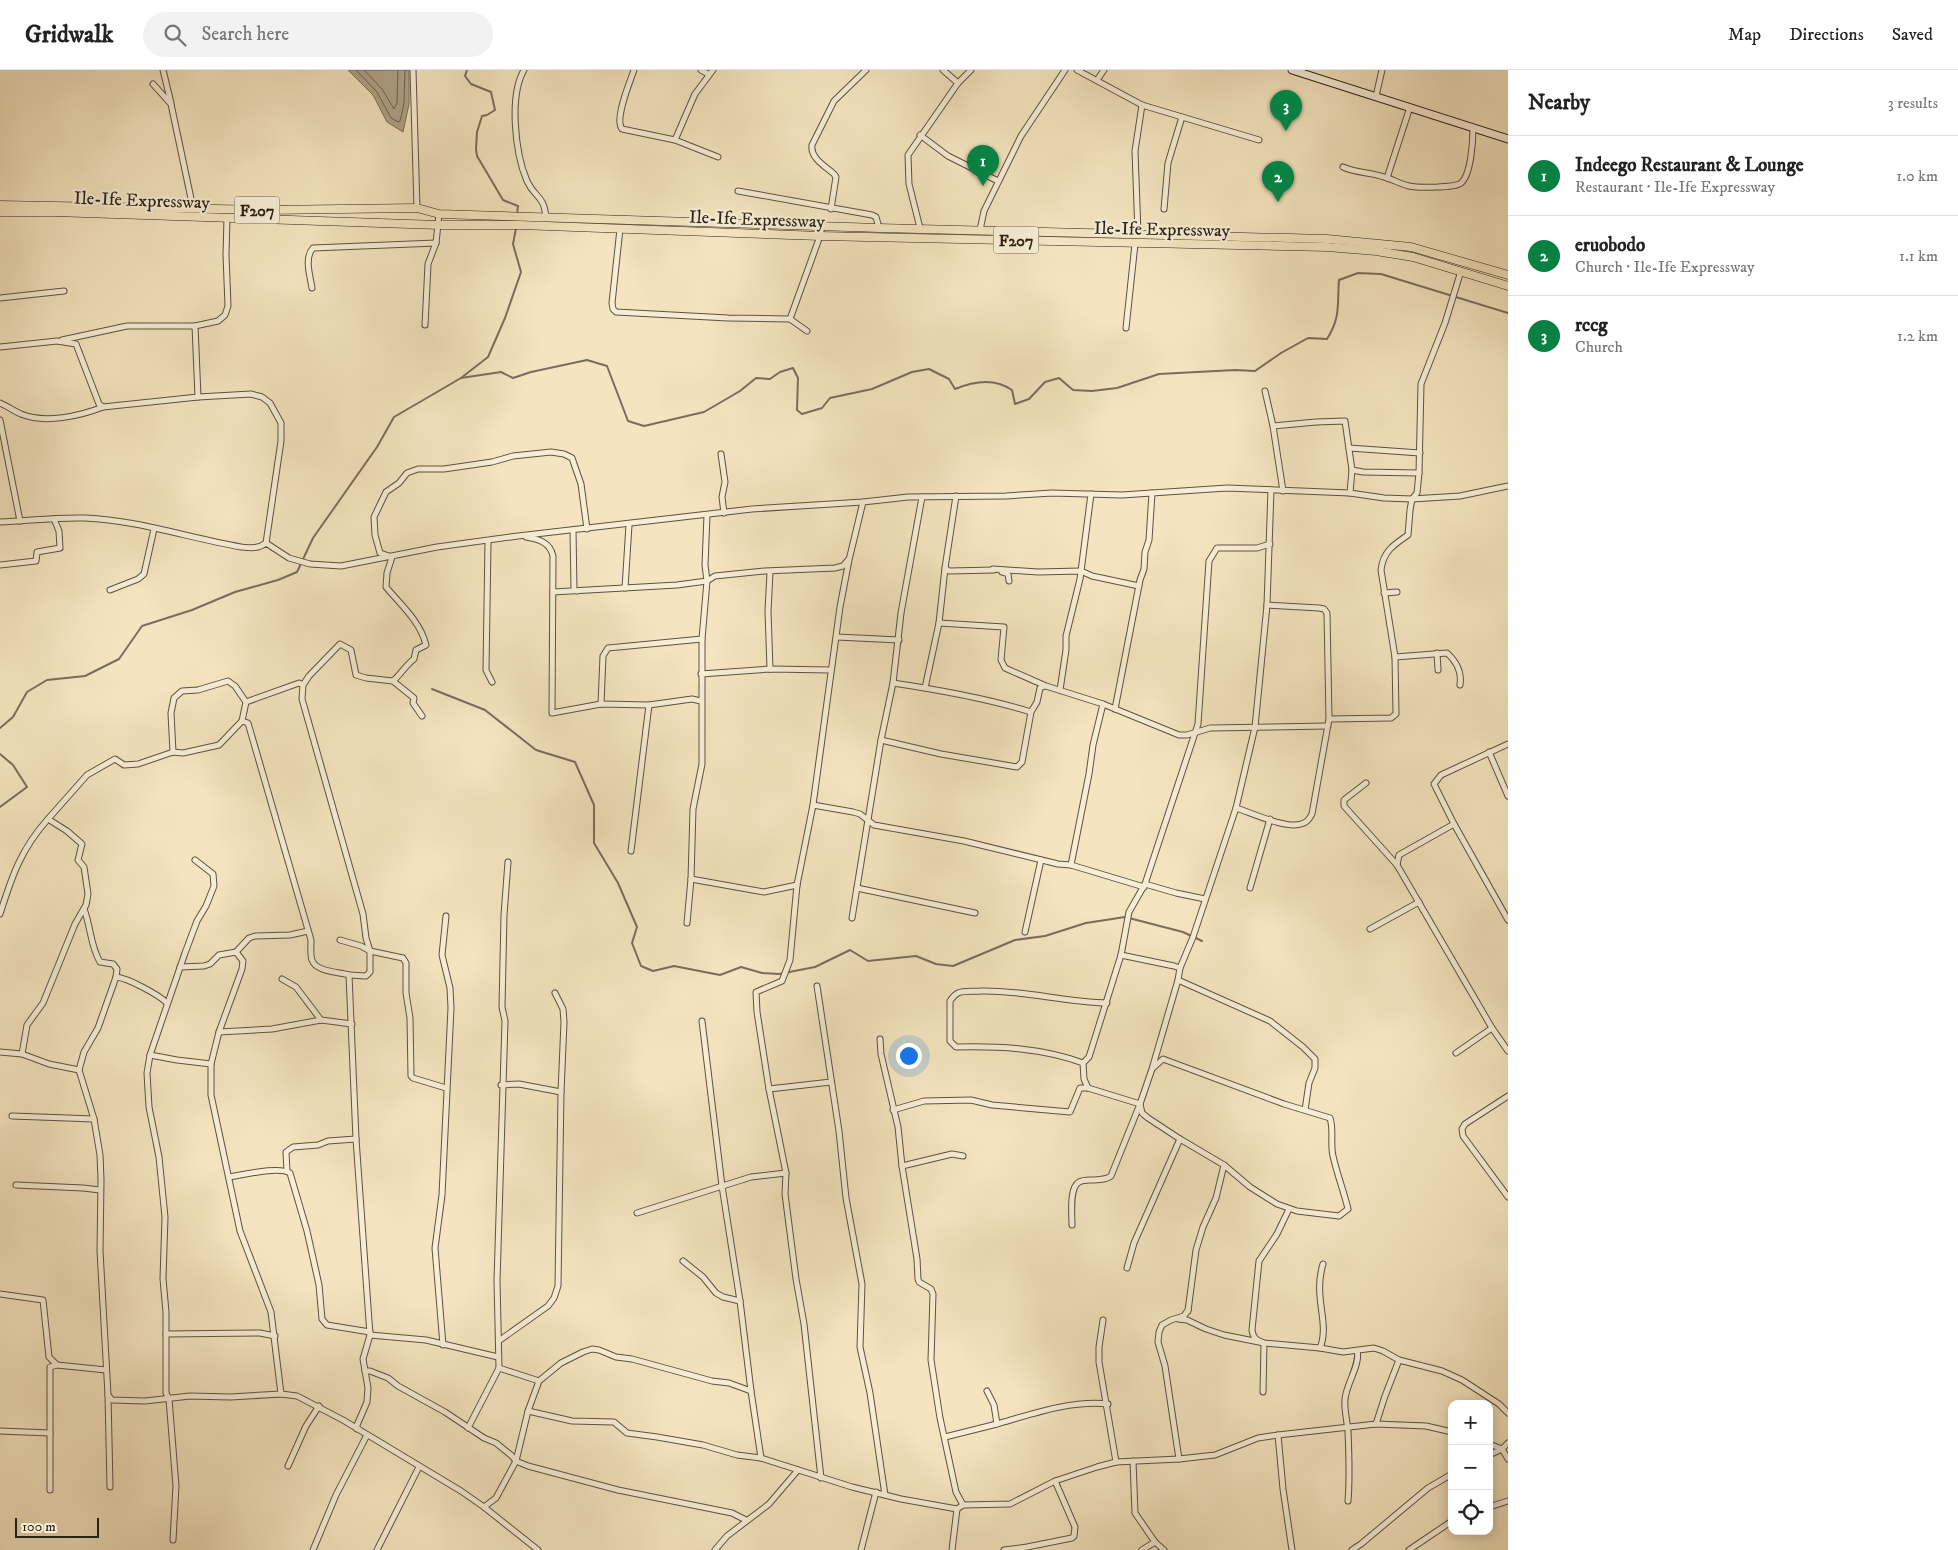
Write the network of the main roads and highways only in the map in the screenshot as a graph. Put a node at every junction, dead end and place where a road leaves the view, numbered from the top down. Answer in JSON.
{"nodes":[{"id":1,"x":1292,"y":70,"type":"edge"},
{"id":2,"x":1508,"y":139,"type":"edge"},
{"id":3,"x":0,"y":205,"type":"edge"},
{"id":4,"x":238,"y":209,"type":"junction"},
{"id":5,"x":265,"y":210,"type":"junction"},
{"id":6,"x":0,"y":212,"type":"edge"},
{"id":7,"x":459,"y":215,"type":"junction"},
{"id":8,"x":237,"y":219,"type":"junction"},
{"id":9,"x":264,"y":219,"type":"junction"},
{"id":10,"x":516,"y":221,"type":"junction"},
{"id":11,"x":459,"y":224,"type":"junction"},
{"id":12,"x":1032,"y":232,"type":"junction"},
{"id":13,"x":1033,"y":241,"type":"junction"},
{"id":14,"x":1508,"y":275,"type":"edge"},
{"id":15,"x":1508,"y":286,"type":"edge"}],
"edges":[{"from":1,"to":2,"type":"main road"},
{"from":3,"to":4,"type":"main road","name":"Ile-Ife Expressway","number":"F207"},
{"from":4,"to":5,"type":"main road","name":"Ile-Ife Expressway","number":"F207"},
{"from":4,"to":8,"type":"main road"},
{"from":5,"to":7,"type":"main road","name":"Ile-Ife Expressway","number":"F207"},
{"from":5,"to":9,"type":"main road"},
{"from":6,"to":8,"type":"main road","name":"Ile-Ife Expressway","number":"F207"},
{"from":7,"to":10,"type":"main road","name":"Ile-Ife Expressway","number":"F207"},
{"from":7,"to":11,"type":"main road"},
{"from":8,"to":9,"type":"main road","name":"Ile-Ife Expressway","number":"F207"},
{"from":9,"to":11,"type":"main road","name":"Ile-Ife Expressway","number":"F207"},
{"from":10,"to":11,"type":"main road","name":"Ile-Ife Expressway","number":"F207"},
{"from":10,"to":12,"type":"main road","name":"Ile-Ife Expressway","number":"F207"},
{"from":10,"to":13,"type":"main road","name":"Ile-Ife Expressway","number":"F207"},
{"from":12,"to":13,"type":"main road"},
{"from":12,"to":14,"type":"main road","name":"Ile-Ife Expressway","number":"F207"},
{"from":13,"to":15,"type":"main road","name":"Ile-Ife Expressway","number":"F207"}]}
